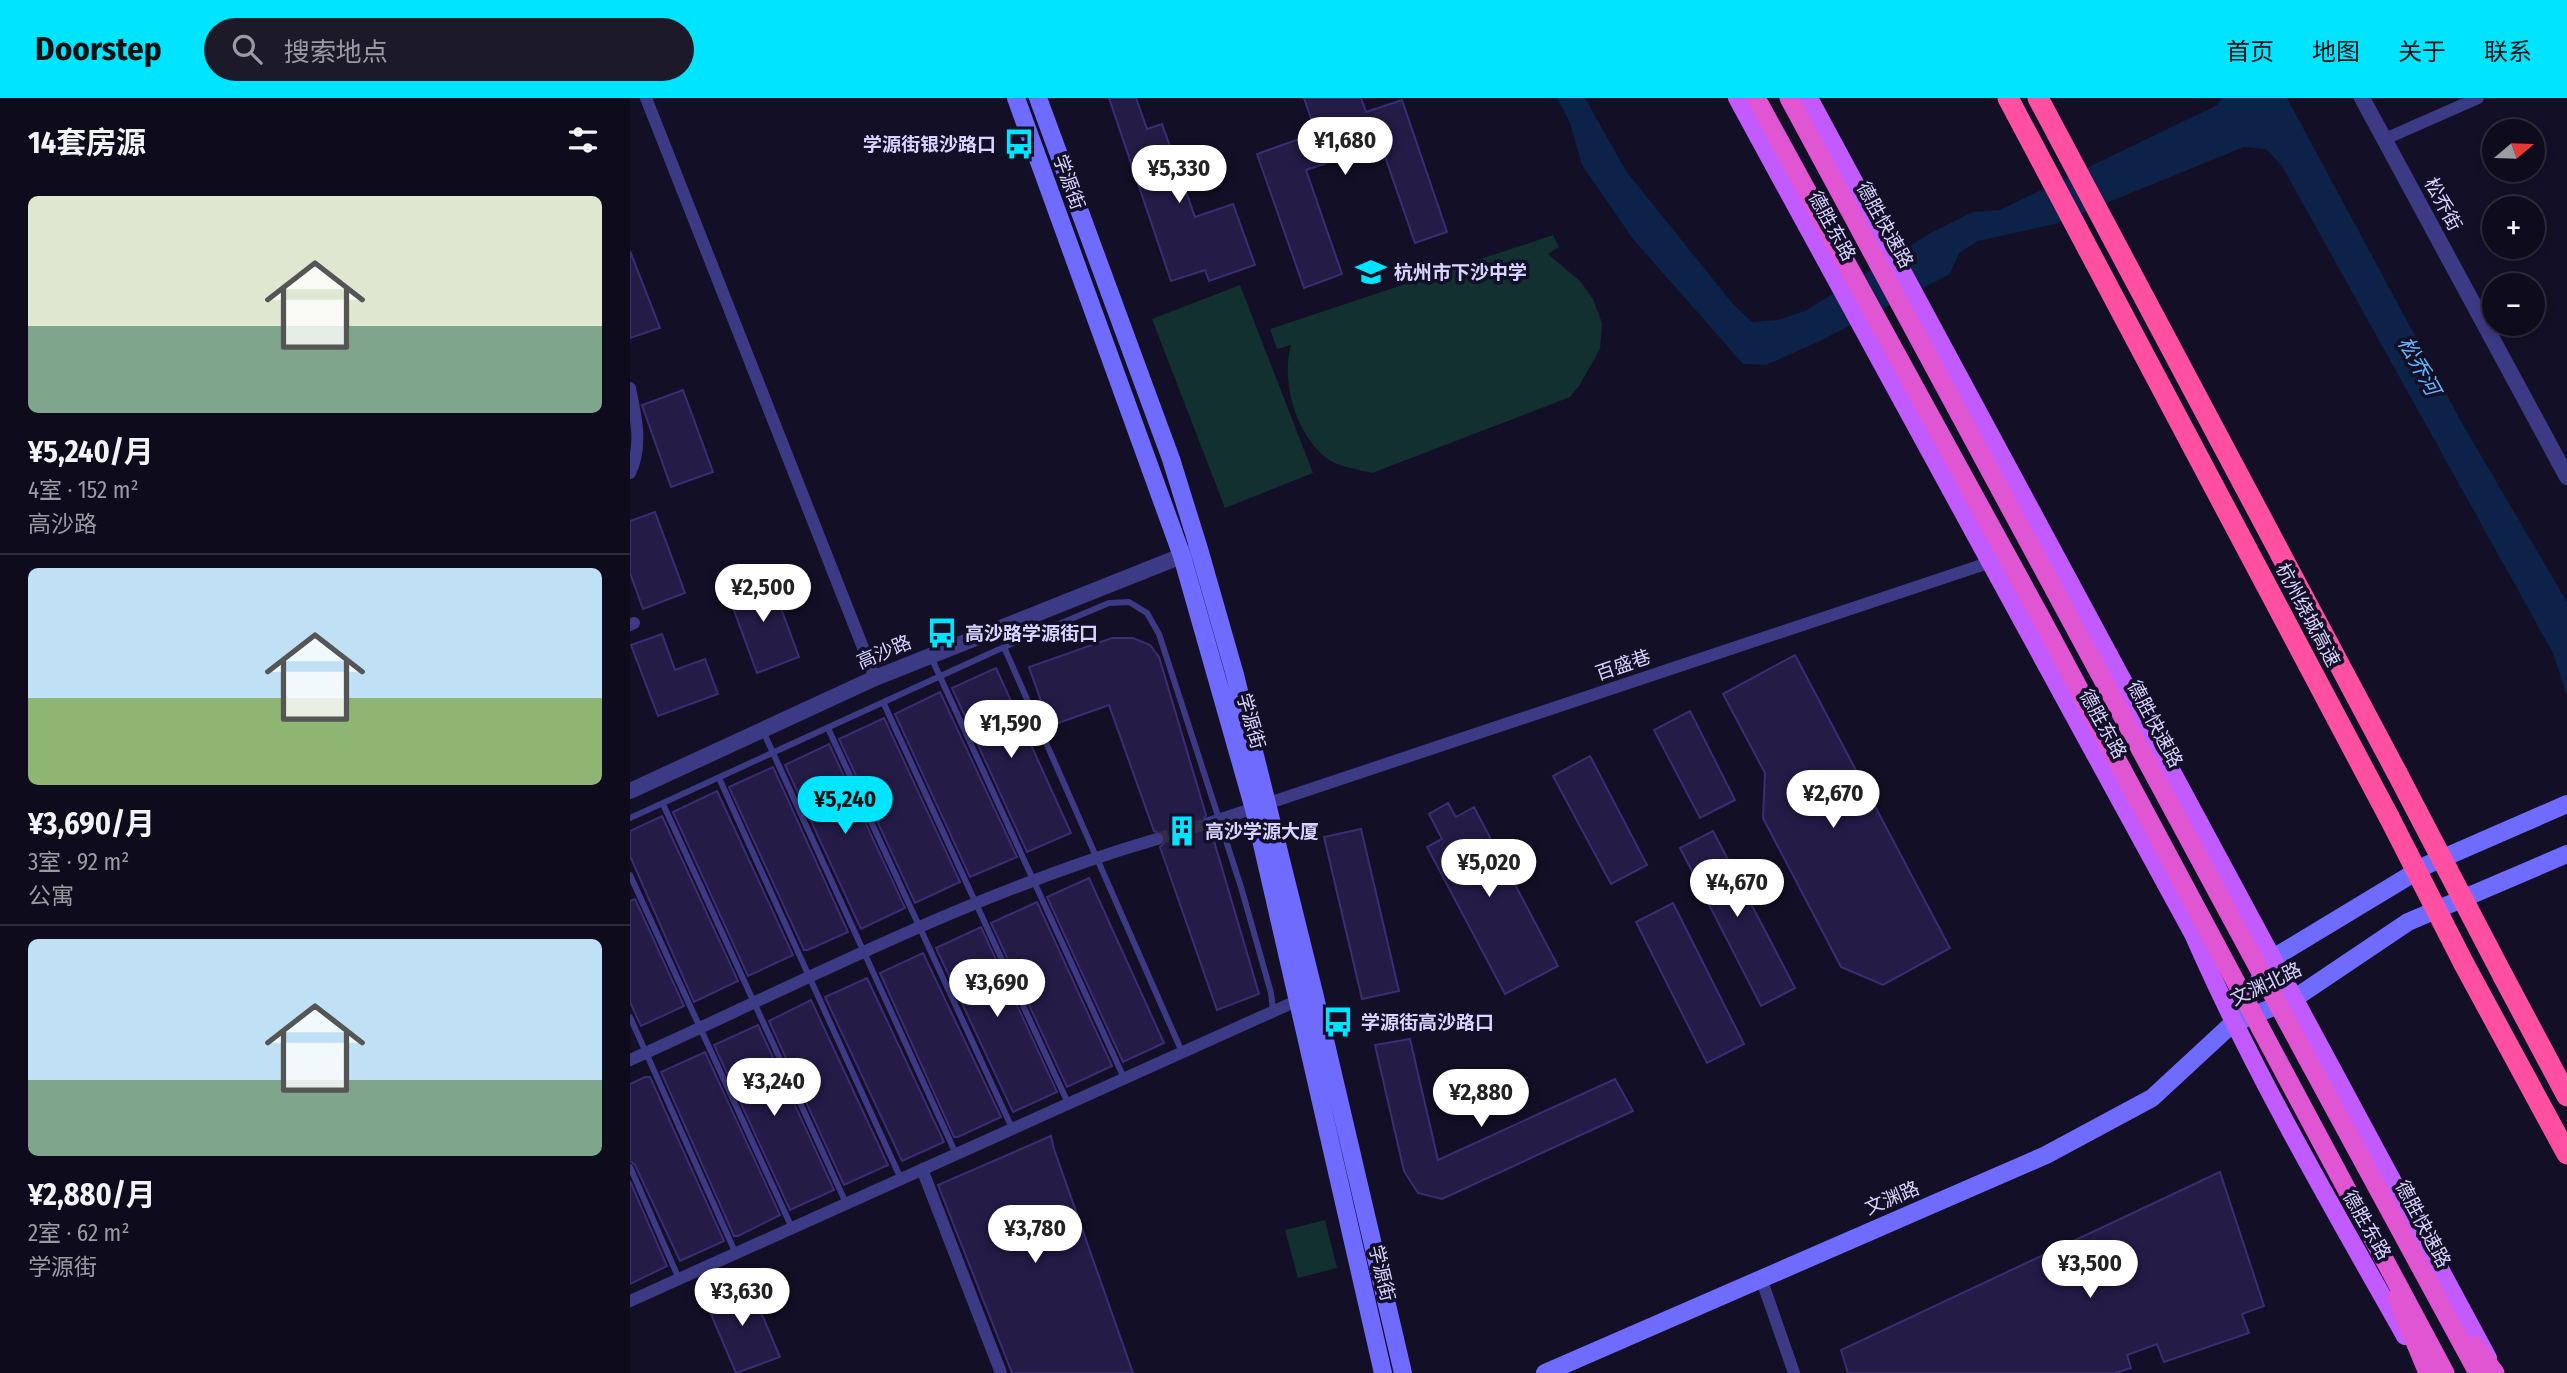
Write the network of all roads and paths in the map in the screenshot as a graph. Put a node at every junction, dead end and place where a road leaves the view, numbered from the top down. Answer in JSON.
{"nodes":[{"id":1,"x":646,"y":98,"type":"edge"},
{"id":2,"x":1016,"y":98,"type":"edge"},
{"id":3,"x":1038,"y":98,"type":"edge"},
{"id":4,"x":1737,"y":98,"type":"edge"},
{"id":5,"x":1756,"y":98,"type":"edge"},
{"id":6,"x":1789,"y":98,"type":"edge"},
{"id":7,"x":1809,"y":98,"type":"edge"},
{"id":8,"x":2008,"y":98,"type":"edge"},
{"id":9,"x":2038,"y":98,"type":"edge"},
{"id":10,"x":2362,"y":98,"type":"edge"},
{"id":11,"x":2478,"y":98,"type":"edge"},
{"id":12,"x":2385,"y":139,"type":"junction"},
{"id":13,"x":630,"y":388,"type":"edge"},
{"id":14,"x":630,"y":473,"type":"edge"},
{"id":15,"x":2567,"y":477,"type":"edge"},
{"id":16,"x":1199,"y":549,"type":"junction"},
{"id":17,"x":1182,"y":556,"type":"junction"},
{"id":18,"x":1992,"y":562,"type":"junction"},
{"id":19,"x":1004,"y":647,"type":"junction"},
{"id":20,"x":930,"y":656,"type":"junction"},
{"id":21,"x":941,"y":677,"type":"junction"},
{"id":22,"x":875,"y":678,"type":"junction"},
{"id":23,"x":884,"y":704,"type":"junction"},
{"id":24,"x":828,"y":729,"type":"junction"},
{"id":25,"x":762,"y":730,"type":"junction"},
{"id":26,"x":774,"y":753,"type":"junction"},
{"id":27,"x":719,"y":778,"type":"junction"},
{"id":28,"x":630,"y":791,"type":"edge"},
{"id":29,"x":663,"y":804,"type":"junction"},
{"id":30,"x":2567,"y":804,"type":"edge"},
{"id":31,"x":1260,"y":807,"type":"junction"},
{"id":32,"x":630,"y":818,"type":"edge"},
{"id":33,"x":1214,"y":821,"type":"junction"},
{"id":34,"x":1157,"y":839,"type":"tunnel mouth"},
{"id":35,"x":2567,"y":854,"type":"edge"},
{"id":36,"x":1097,"y":856,"type":"junction"},
{"id":37,"x":630,"y":876,"type":"edge"},
{"id":38,"x":1032,"y":880,"type":"junction"},
{"id":39,"x":976,"y":903,"type":"junction"},
{"id":40,"x":920,"y":929,"type":"junction"},
{"id":41,"x":866,"y":953,"type":"junction"},
{"id":42,"x":2273,"y":958,"type":"junction"},
{"id":43,"x":810,"y":978,"type":"junction"},
{"id":44,"x":1306,"y":996,"type":"junction"},
{"id":45,"x":2295,"y":998,"type":"junction"},
{"id":46,"x":755,"y":1003,"type":"junction"},
{"id":47,"x":1273,"y":1011,"type":"junction"},
{"id":48,"x":630,"y":1017,"type":"edge"},
{"id":49,"x":2232,"y":1024,"type":"junction"},
{"id":50,"x":700,"y":1028,"type":"junction"},
{"id":51,"x":1182,"y":1052,"type":"junction"},
{"id":52,"x":646,"y":1053,"type":"junction"},
{"id":53,"x":630,"y":1060,"type":"edge"},
{"id":54,"x":1124,"y":1078,"type":"junction"},
{"id":55,"x":2567,"y":1096,"type":"edge"},
{"id":56,"x":1068,"y":1103,"type":"junction"},
{"id":57,"x":1012,"y":1128,"type":"junction"},
{"id":58,"x":956,"y":1154,"type":"junction"},
{"id":59,"x":2567,"y":1154,"type":"edge"},
{"id":60,"x":630,"y":1167,"type":"edge"},
{"id":61,"x":922,"y":1169,"type":"junction"},
{"id":62,"x":901,"y":1179,"type":"junction"},
{"id":63,"x":846,"y":1203,"type":"junction"},
{"id":64,"x":792,"y":1228,"type":"junction"},
{"id":65,"x":2368,"y":1230,"type":"junction"},
{"id":66,"x":736,"y":1254,"type":"junction"},
{"id":67,"x":1761,"y":1278,"type":"junction"},
{"id":68,"x":679,"y":1279,"type":"junction"},
{"id":69,"x":2431,"y":1286,"type":"junction"},
{"id":70,"x":630,"y":1301,"type":"edge"},
{"id":71,"x":1001,"y":1373,"type":"edge"},
{"id":72,"x":1383,"y":1373,"type":"edge"},
{"id":73,"x":1403,"y":1373,"type":"edge"},
{"id":74,"x":1545,"y":1373,"type":"edge"},
{"id":75,"x":1794,"y":1373,"type":"edge"},
{"id":76,"x":2427,"y":1373,"type":"edge"},
{"id":77,"x":2445,"y":1373,"type":"edge"},
{"id":78,"x":2478,"y":1373,"type":"edge"},
{"id":79,"x":2495,"y":1373,"type":"edge"}],
"edges":[{"from":1,"to":22,"type":"street"},
{"from":2,"to":17,"type":"main road","name":"学源街"},
{"from":3,"to":16,"type":"main road","name":"学源街"},
{"from":4,"to":18,"type":"main road","name":"德胜东路"},
{"from":5,"to":65,"type":"highway","bridge":true},
{"from":6,"to":69,"type":"highway","name":"德胜快速路","bridge":true},
{"from":7,"to":42,"type":"main road","name":"德胜东路"},
{"from":8,"to":59,"type":"highway","name":"杭州绕城高速","bridge":true},
{"from":9,"to":55,"type":"highway","name":"杭州绕城高速","bridge":true},
{"from":10,"to":12,"type":"street","name":"松乔街"},
{"from":11,"to":12,"type":"street"},
{"from":12,"to":15,"type":"street","name":"松乔街"},
{"from":13,"to":14,"type":"street"},
{"from":16,"to":17,"type":"street","name":"高沙路"},
{"from":16,"to":31,"type":"main road","name":"学源街"},
{"from":17,"to":20,"type":"street","name":"高沙路"},
{"from":17,"to":31,"type":"main road","name":"学源街"},
{"from":18,"to":31,"type":"street","name":"百盛巷"},
{"from":18,"to":49,"type":"main road","name":"德胜东路"},
{"from":19,"to":21,"type":"lane"},
{"from":19,"to":33,"type":"lane"},
{"from":19,"to":36,"type":"lane"},
{"from":20,"to":21,"type":"lane"},
{"from":20,"to":22,"type":"street","name":"高沙路"},
{"from":21,"to":23,"type":"lane"},
{"from":21,"to":38,"type":"lane"},
{"from":22,"to":25,"type":"street","name":"高沙路"},
{"from":23,"to":24,"type":"lane"},
{"from":23,"to":39,"type":"lane"},
{"from":24,"to":26,"type":"lane"},
{"from":24,"to":40,"type":"lane"},
{"from":25,"to":26,"type":"lane"},
{"from":25,"to":28,"type":"street","name":"高沙路"},
{"from":26,"to":27,"type":"lane"},
{"from":26,"to":41,"type":"lane"},
{"from":27,"to":29,"type":"lane"},
{"from":27,"to":43,"type":"lane"},
{"from":29,"to":32,"type":"lane"},
{"from":29,"to":46,"type":"lane"},
{"from":30,"to":42,"type":"main road","name":"文渊北路"},
{"from":31,"to":33,"type":"street","name":"百盛巷"},
{"from":31,"to":44,"type":"main road","name":"学源街"},
{"from":33,"to":47,"type":"lane"},
{"from":34,"to":36,"type":"street"},
{"from":35,"to":45,"type":"main road","name":"文渊北路"},
{"from":36,"to":38,"type":"street"},
{"from":36,"to":51,"type":"lane"},
{"from":37,"to":50,"type":"lane"},
{"from":38,"to":39,"type":"street"},
{"from":38,"to":54,"type":"lane"},
{"from":39,"to":40,"type":"street"},
{"from":39,"to":56,"type":"lane"},
{"from":40,"to":41,"type":"street"},
{"from":40,"to":57,"type":"lane"},
{"from":41,"to":43,"type":"street"},
{"from":41,"to":58,"type":"lane"},
{"from":42,"to":45,"type":"main road","name":"德胜东路"},
{"from":42,"to":49,"type":"main road","name":"文渊北路"},
{"from":43,"to":46,"type":"street"},
{"from":43,"to":62,"type":"lane"},
{"from":44,"to":47,"type":"street"},
{"from":44,"to":72,"type":"main road","name":"学源街"},
{"from":44,"to":73,"type":"main road","name":"学源街"},
{"from":45,"to":49,"type":"main road","name":"文渊北路"},
{"from":45,"to":79,"type":"main road","name":"德胜东路"},
{"from":46,"to":50,"type":"street"},
{"from":46,"to":63,"type":"lane"},
{"from":47,"to":51,"type":"street"},
{"from":48,"to":52,"type":"lane"},
{"from":49,"to":67,"type":"main road","name":"文渊路"},
{"from":49,"to":76,"type":"main road","name":"德胜东路"},
{"from":50,"to":52,"type":"street"},
{"from":50,"to":64,"type":"lane"},
{"from":51,"to":54,"type":"street"},
{"from":52,"to":53,"type":"street"},
{"from":52,"to":66,"type":"lane"},
{"from":54,"to":56,"type":"street"},
{"from":56,"to":57,"type":"street"},
{"from":57,"to":58,"type":"street"},
{"from":58,"to":61,"type":"street"},
{"from":60,"to":68,"type":"lane"},
{"from":61,"to":62,"type":"street"},
{"from":61,"to":71,"type":"street"},
{"from":62,"to":63,"type":"street"},
{"from":63,"to":64,"type":"street"},
{"from":64,"to":66,"type":"street"},
{"from":65,"to":76,"type":"highway","bridge":true},
{"from":65,"to":77,"type":"highway","bridge":true},
{"from":66,"to":68,"type":"street"},
{"from":67,"to":74,"type":"main road","name":"文渊路"},
{"from":67,"to":75,"type":"street"},
{"from":68,"to":70,"type":"street"},
{"from":69,"to":78,"type":"highway","name":"德胜快速路"},
{"from":69,"to":79,"type":"highway"}]}
